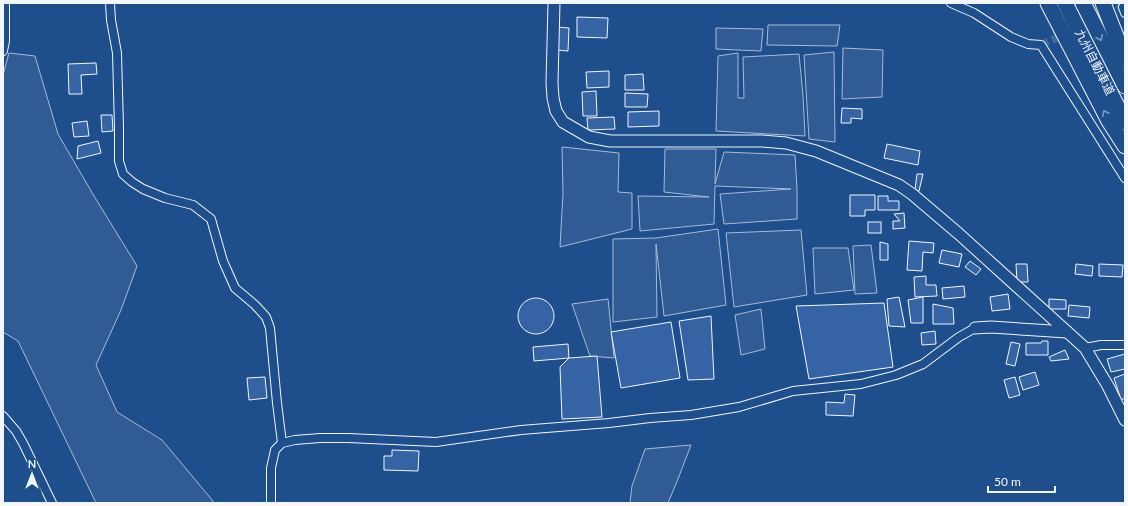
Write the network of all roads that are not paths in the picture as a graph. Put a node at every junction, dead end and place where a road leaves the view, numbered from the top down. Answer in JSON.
{"nodes":[{"id":1,"x":5,"y":3,"type":"edge"},
{"id":2,"x":110,"y":3,"type":"edge"},
{"id":3,"x":554,"y":3,"type":"edge"},
{"id":4,"x":951,"y":3,"type":"edge"},
{"id":5,"x":1048,"y":3,"type":"edge"},
{"id":6,"x":1065,"y":3,"type":"edge"},
{"id":7,"x":1083,"y":3,"type":"edge"},
{"id":8,"x":1102,"y":3,"type":"edge"},
{"id":9,"x":1125,"y":6,"type":"edge"},
{"id":10,"x":1125,"y":13,"type":"edge"},
{"id":11,"x":3,"y":51,"type":"edge"},
{"id":12,"x":1125,"y":59,"type":"edge"},
{"id":13,"x":1125,"y":86,"type":"edge"},
{"id":14,"x":1125,"y":122,"type":"edge"},
{"id":15,"x":1125,"y":146,"type":"edge"},
{"id":16,"x":1125,"y":178,"type":"edge"},
{"id":17,"x":975,"y":328,"type":"joint"},
{"id":18,"x":1067,"y":332,"type":"junction"},
{"id":19,"x":1125,"y":345,"type":"edge"},
{"id":20,"x":1085,"y":348,"type":"junction"},
{"id":21,"x":3,"y":416,"type":"edge"},
{"id":22,"x":1125,"y":420,"type":"edge"},
{"id":23,"x":282,"y":443,"type":"junction"},
{"id":24,"x":52,"y":503,"type":"edge"},
{"id":25,"x":271,"y":503,"type":"edge"}],
"edges":[{"from":1,"to":11,"type":"street"},
{"from":2,"to":23,"type":"street"},
{"from":3,"to":18,"type":"street"},
{"from":4,"to":16,"type":"street"},
{"from":15,"to":5,"type":"highway","one_way":true},
{"from":6,"to":14,"type":"highway","name":"九州自動車道"},
{"from":7,"to":13,"type":"highway","name":"九州自動車道","one_way":true},
{"from":8,"to":12,"type":"highway"},
{"from":9,"to":10,"type":"street"},
{"from":17,"to":18,"type":"street"},
{"from":17,"to":23,"type":"street"},
{"from":18,"to":20,"type":"street"},
{"from":19,"to":20,"type":"street"},
{"from":20,"to":22,"type":"street"},
{"from":21,"to":24,"type":"street"},
{"from":23,"to":25,"type":"street"}]}
